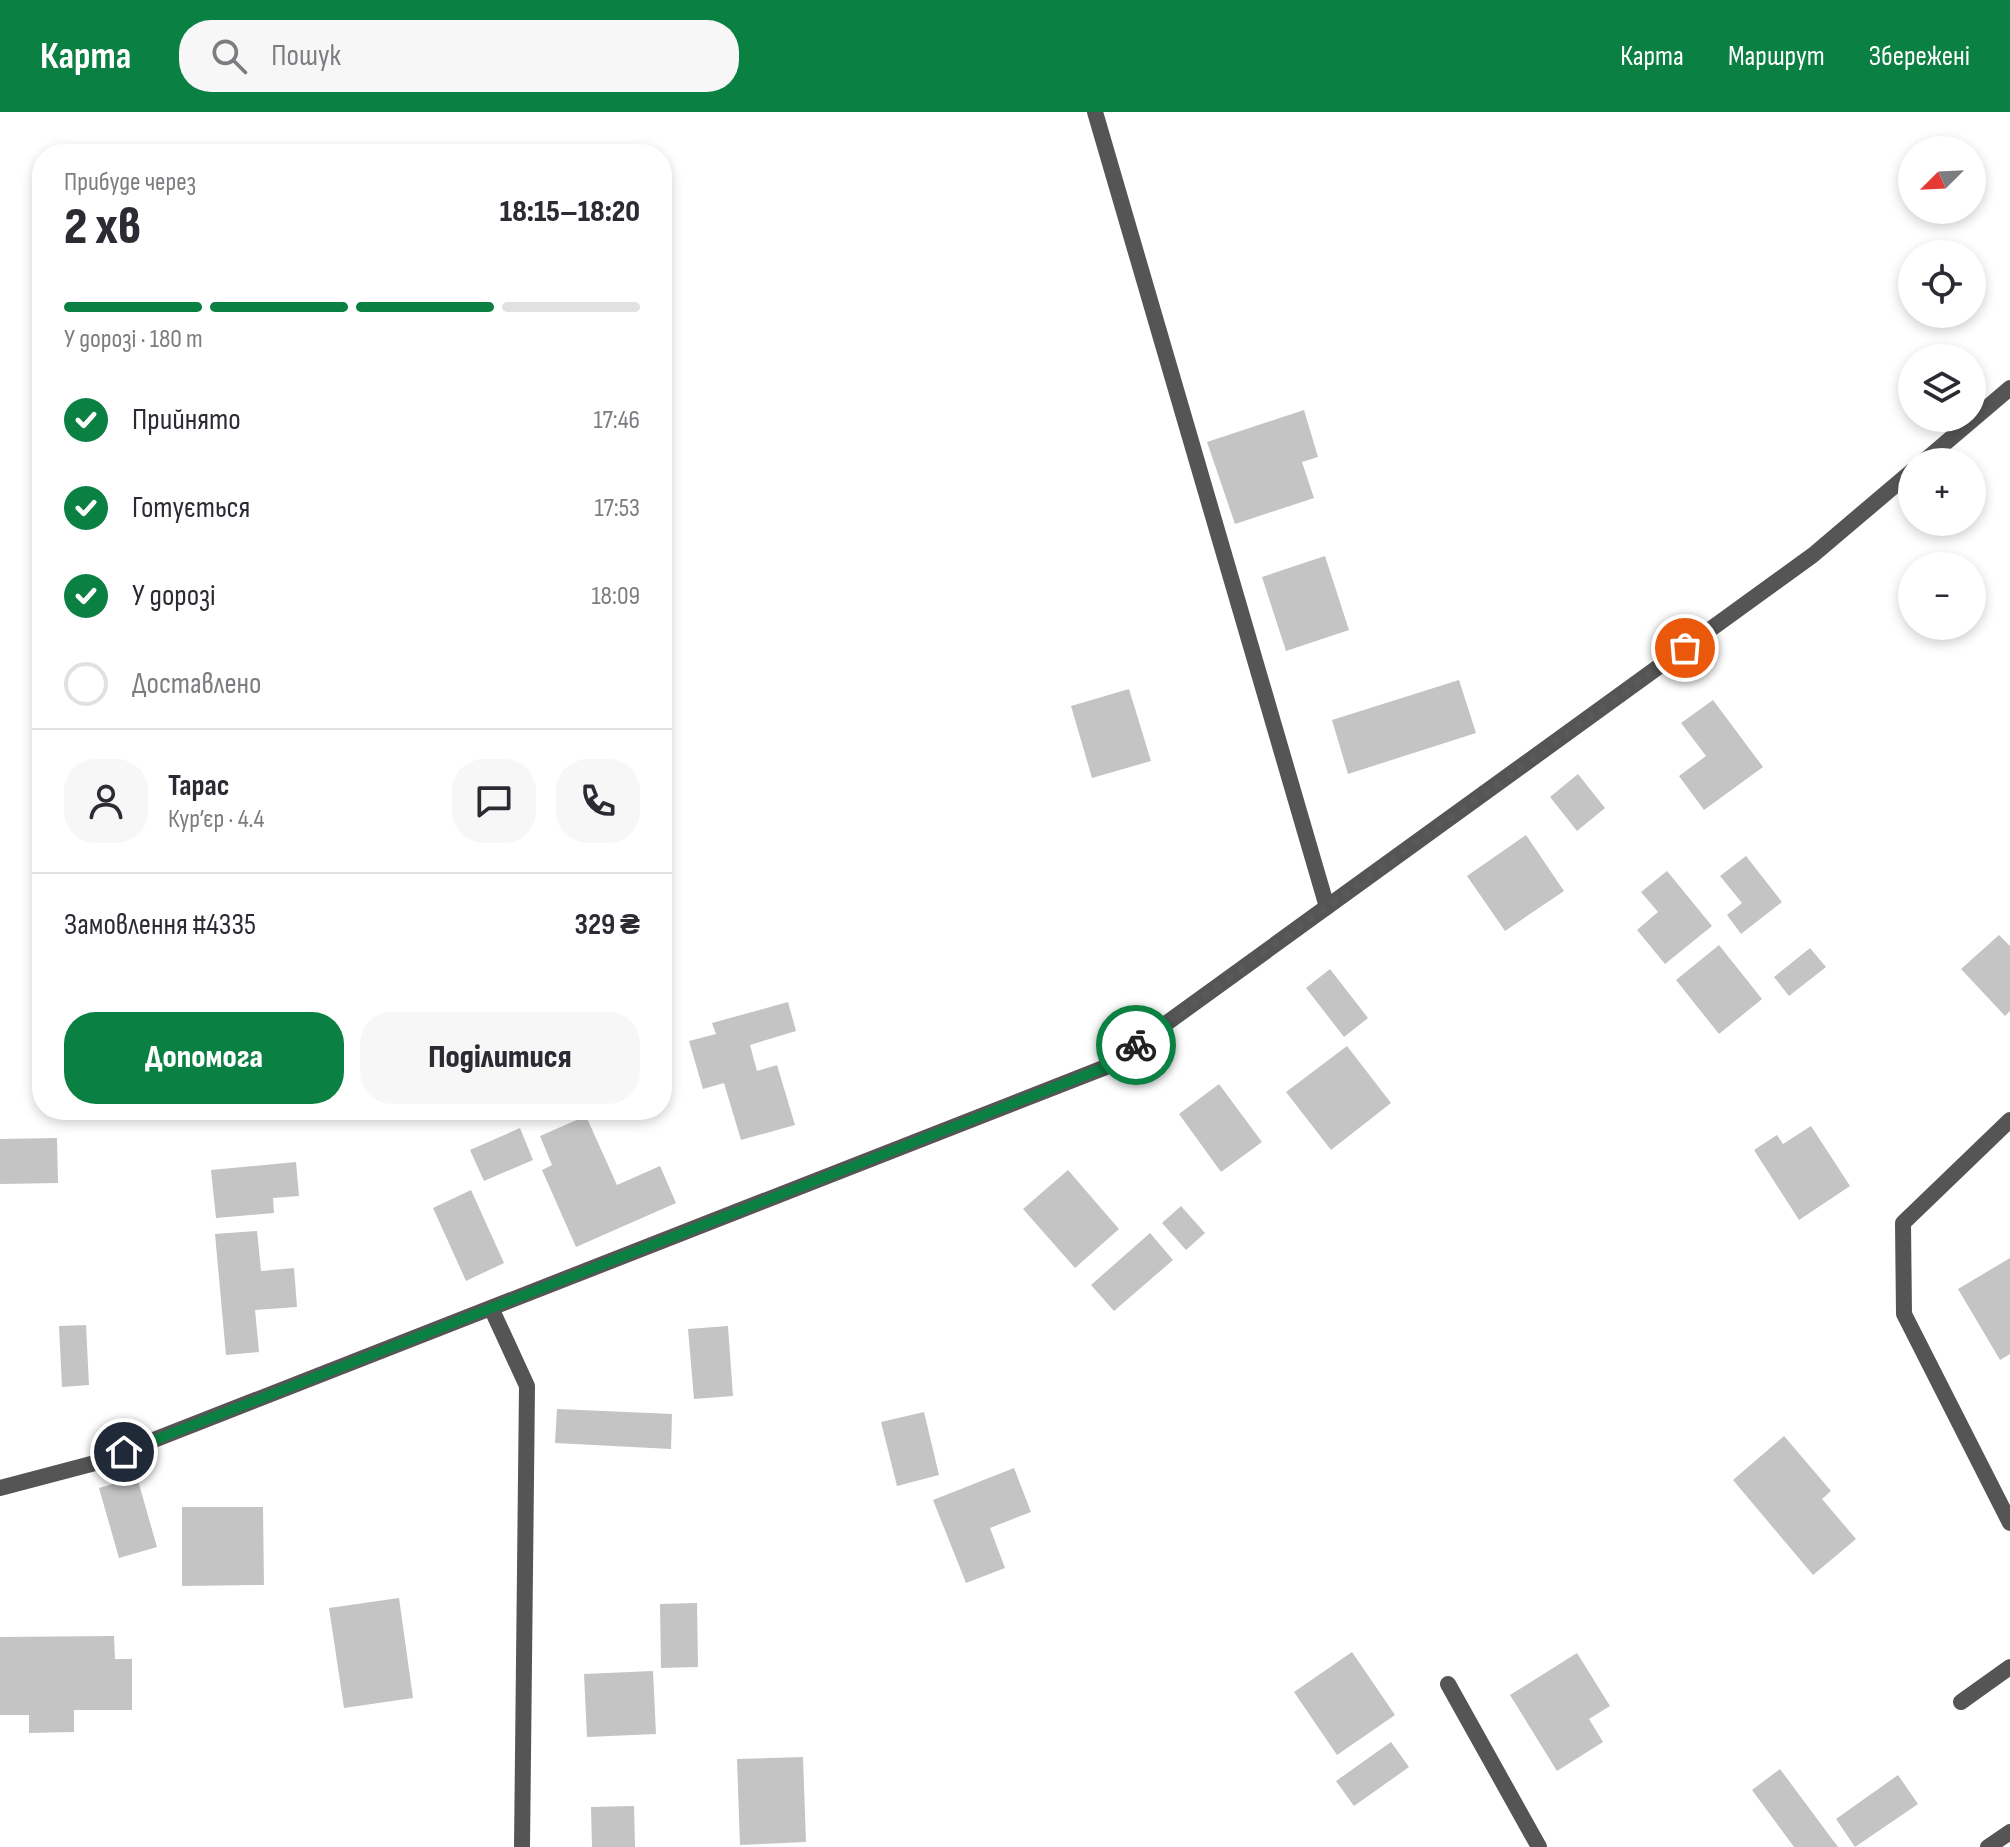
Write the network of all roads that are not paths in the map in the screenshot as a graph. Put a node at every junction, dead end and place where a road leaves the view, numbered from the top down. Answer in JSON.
{"nodes":[{"id":1,"x":1095,"y":112,"type":"edge"},
{"id":2,"x":2010,"y":388,"type":"edge"},
{"id":3,"x":1939,"y":448,"type":"edge"},
{"id":4,"x":1898,"y":483,"type":"edge"},
{"id":5,"x":1327,"y":907,"type":"junction"},
{"id":6,"x":2010,"y":1120,"type":"edge"},
{"id":7,"x":492,"y":1310,"type":"junction"},
{"id":8,"x":0,"y":1488,"type":"edge"},
{"id":9,"x":2010,"y":1523,"type":"edge"},
{"id":10,"x":2010,"y":1667,"type":"edge"},
{"id":11,"x":1448,"y":1684,"type":"dead end"},
{"id":12,"x":1961,"y":1702,"type":"dead end"},
{"id":13,"x":2010,"y":1832,"type":"edge"},
{"id":14,"x":522,"y":1847,"type":"edge"},
{"id":15,"x":1539,"y":1847,"type":"edge"},
{"id":16,"x":1988,"y":1847,"type":"edge"}],
"edges":[{"from":1,"to":5,"type":"street"},
{"from":2,"to":3,"type":"street"},
{"from":4,"to":5,"type":"street"},
{"from":5,"to":7,"type":"street"},
{"from":6,"to":9,"type":"street"},
{"from":7,"to":8,"type":"street"},
{"from":7,"to":14,"type":"street"},
{"from":10,"to":12,"type":"street"},
{"from":11,"to":15,"type":"street"},
{"from":13,"to":16,"type":"street"}]}
